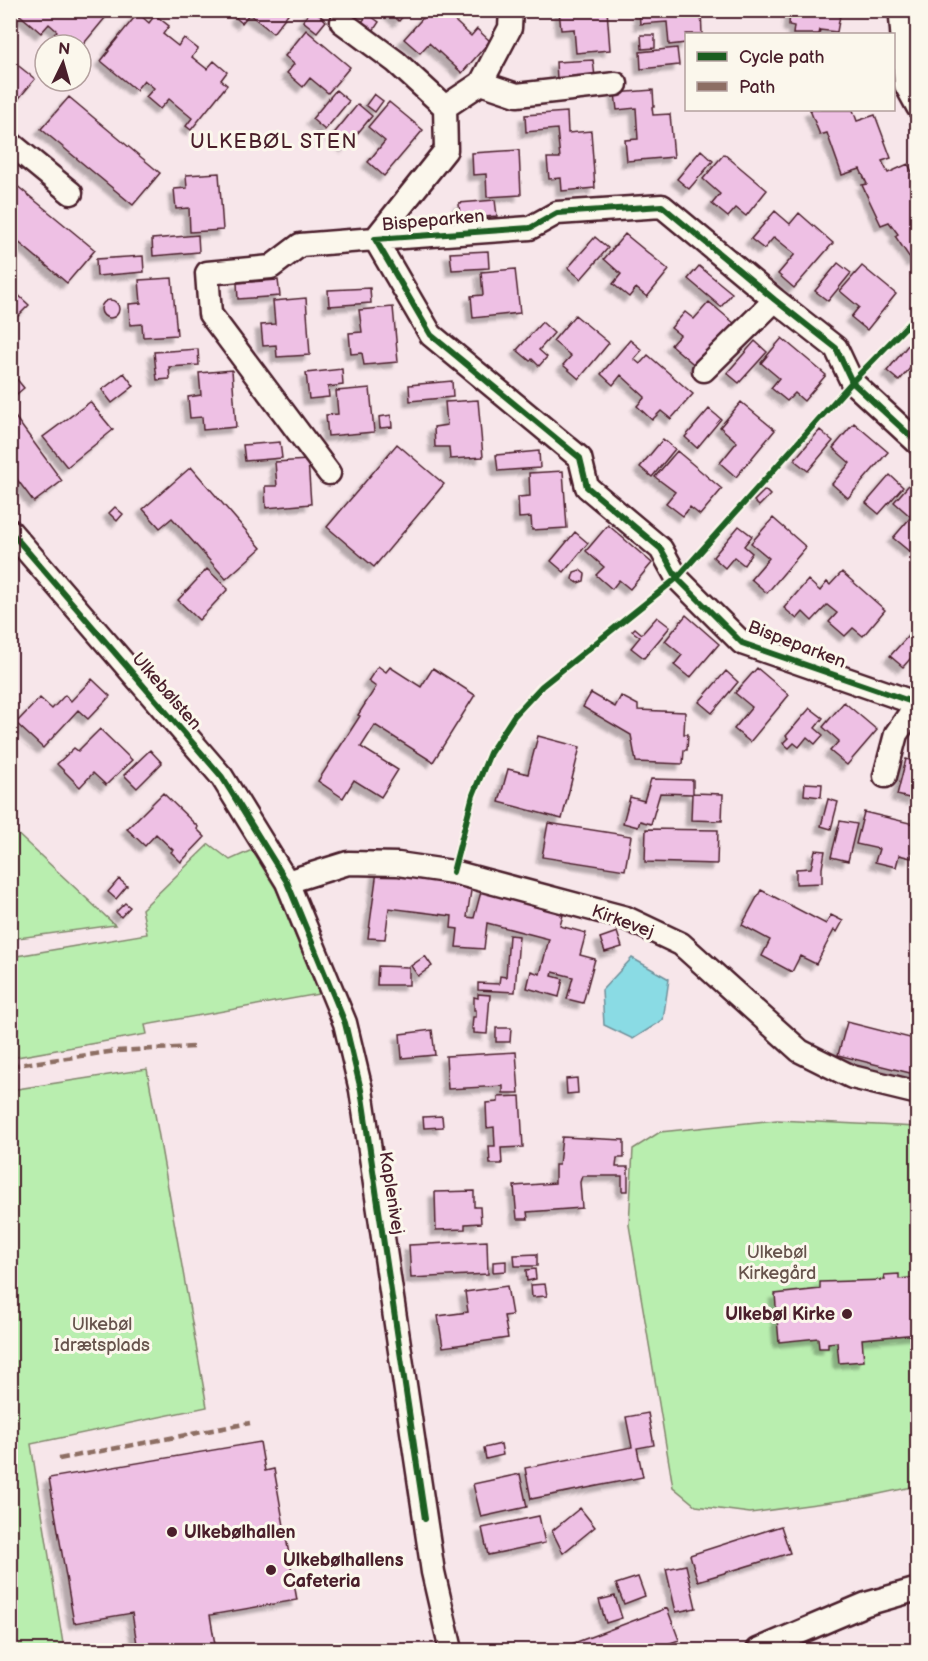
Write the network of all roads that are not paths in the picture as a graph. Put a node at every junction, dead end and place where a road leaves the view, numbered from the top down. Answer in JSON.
{"nodes":[{"id":1,"x":512,"y":10,"type":"edge"},
{"id":2,"x":902,"y":10,"type":"edge"},
{"id":3,"x":342,"y":22,"type":"dead end"},
{"id":4,"x":481,"y":82,"type":"junction"},
{"id":5,"x":616,"y":84,"type":"dead end"},
{"id":6,"x":445,"y":107,"type":"junction"},
{"id":7,"x":918,"y":107,"type":"edge"},
{"id":8,"x":10,"y":143,"type":"edge"},
{"id":9,"x":71,"y":193,"type":"dead end"},
{"id":10,"x":375,"y":239,"type":"junction"},
{"id":11,"x":775,"y":300,"type":"junction"},
{"id":12,"x":704,"y":370,"type":"dead end"},
{"id":13,"x":918,"y":443,"type":"edge"},
{"id":14,"x":329,"y":473,"type":"dead end"},
{"id":15,"x":10,"y":531,"type":"edge"},
{"id":16,"x":917,"y":704,"type":"edge"},
{"id":17,"x":885,"y":776,"type":"dead end"},
{"id":18,"x":286,"y":882,"type":"junction"},
{"id":19,"x":918,"y":1093,"type":"edge"},
{"id":20,"x":918,"y":1589,"type":"edge"},
{"id":21,"x":451,"y":1650,"type":"edge"},
{"id":22,"x":758,"y":1650,"type":"edge"}],
"edges":[{"from":1,"to":4,"type":"street"},
{"from":2,"to":7,"type":"street"},
{"from":3,"to":6,"type":"street"},
{"from":4,"to":5,"type":"street"},
{"from":4,"to":6,"type":"street"},
{"from":6,"to":10,"type":"street","name":"Bispeparken"},
{"from":8,"to":9,"type":"street"},
{"from":10,"to":11,"type":"street","name":"Bispeparken"},
{"from":10,"to":14,"type":"street","name":"Bispeparken"},
{"from":10,"to":16,"type":"street","name":"Bispeparken"},
{"from":11,"to":12,"type":"street"},
{"from":11,"to":13,"type":"street","name":"Bispeparken"},
{"from":15,"to":18,"type":"street","name":"Ulkebølsten"},
{"from":16,"to":17,"type":"street","name":"Bispeparken"},
{"from":18,"to":19,"type":"street","name":"Kirkevej"},
{"from":18,"to":21,"type":"street","name":"Kaplenivej"},
{"from":20,"to":22,"type":"street"}]}
